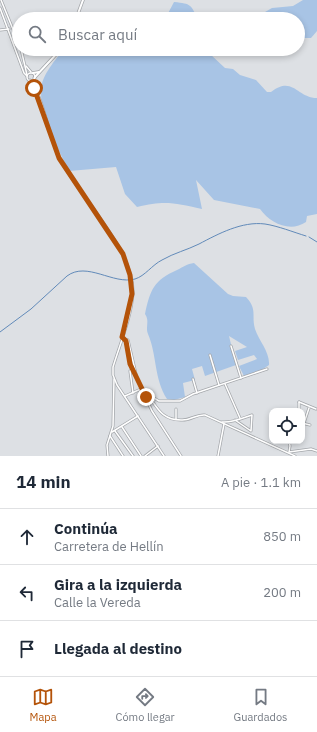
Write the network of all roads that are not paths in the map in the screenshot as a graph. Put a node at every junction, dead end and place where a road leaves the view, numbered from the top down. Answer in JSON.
{"nodes":[{"id":1,"x":1,"y":0,"type":"edge"},
{"id":2,"x":83,"y":0,"type":"edge"},
{"id":3,"x":0,"y":8,"type":"edge"},
{"id":4,"x":79,"y":12,"type":"edge"},
{"id":5,"x":12,"y":27,"type":"edge"},
{"id":6,"x":9,"y":29,"type":"junction"},
{"id":7,"x":0,"y":30,"type":"edge"},
{"id":8,"x":12,"y":38,"type":"edge"},
{"id":9,"x":18,"y":56,"type":"edge"},
{"id":10,"x":23,"y":56,"type":"edge"},
{"id":11,"x":54,"y":56,"type":"edge"},
{"id":12,"x":26,"y":66,"type":"junction"},
{"id":13,"x":40,"y":71,"type":"junction"},
{"id":14,"x":32,"y":73,"type":"junction"},
{"id":15,"x":27,"y":75,"type":"junction"},
{"id":16,"x":34,"y":78,"type":"junction"},
{"id":17,"x":30,"y":80,"type":"junction"},
{"id":18,"x":36,"y":92,"type":"junction"},
{"id":19,"x":122,"y":337,"type":"junction"},
{"id":20,"x":124,"y":338,"type":"junction"},
{"id":21,"x":231,"y":346,"type":"dead end"},
{"id":22,"x":210,"y":355,"type":"dead end"},
{"id":23,"x":267,"y":369,"type":"dead end"},
{"id":24,"x":132,"y":370,"type":"junction"},
{"id":25,"x":136,"y":376,"type":"junction"},
{"id":26,"x":241,"y":378,"type":"junction"},
{"id":27,"x":114,"y":379,"type":"junction"},
{"id":28,"x":193,"y":380,"type":"dead end"},
{"id":29,"x":225,"y":384,"type":"junction"},
{"id":30,"x":219,"y":385,"type":"junction"},
{"id":31,"x":142,"y":389,"type":"junction"},
{"id":32,"x":197,"y":392,"type":"junction"},
{"id":33,"x":133,"y":393,"type":"junction"},
{"id":34,"x":147,"y":394,"type":"junction"},
{"id":35,"x":125,"y":396,"type":"junction"},
{"id":36,"x":309,"y":407,"type":"junction"},
{"id":37,"x":299,"y":408,"type":"edge"},
{"id":38,"x":316,"y":409,"type":"dead end"},
{"id":39,"x":176,"y":410,"type":"dead end"},
{"id":40,"x":138,"y":416,"type":"junction"},
{"id":41,"x":240,"y":418,"type":"junction"},
{"id":42,"x":305,"y":418,"type":"edge"},
{"id":43,"x":176,"y":419,"type":"junction"},
{"id":44,"x":235,"y":420,"type":"junction"},
{"id":45,"x":223,"y":423,"type":"junction"},
{"id":46,"x":305,"y":424,"type":"edge"},
{"id":47,"x":310,"y":425,"type":"dead end"},
{"id":48,"x":122,"y":426,"type":"junction"},
{"id":49,"x":115,"y":431,"type":"junction"},
{"id":50,"x":251,"y":431,"type":"junction"},
{"id":51,"x":111,"y":432,"type":"junction"},
{"id":52,"x":110,"y":436,"type":"junction"},
{"id":53,"x":252,"y":438,"type":"junction"},
{"id":54,"x":290,"y":444,"type":"edge"},
{"id":55,"x":158,"y":446,"type":"junction"},
{"id":56,"x":317,"y":450,"type":"edge"},
{"id":57,"x":141,"y":455,"type":"edge"},
{"id":58,"x":108,"y":456,"type":"edge"},
{"id":59,"x":123,"y":456,"type":"edge"},
{"id":60,"x":133,"y":456,"type":"edge"},
{"id":61,"x":137,"y":456,"type":"edge"},
{"id":62,"x":145,"y":456,"type":"edge"},
{"id":63,"x":164,"y":456,"type":"edge"},
{"id":64,"x":181,"y":456,"type":"edge"},
{"id":65,"x":218,"y":456,"type":"edge"},
{"id":66,"x":295,"y":456,"type":"edge"}],
"edges":[{"from":1,"to":5,"type":"street"},
{"from":2,"to":4,"type":"street"},
{"from":3,"to":6,"type":"street"},
{"from":6,"to":7,"type":"street"},
{"from":6,"to":8,"type":"street"},
{"from":9,"to":15,"type":"street"},
{"from":10,"to":12,"type":"street"},
{"from":11,"to":13,"type":"street"},
{"from":12,"to":14,"type":"street"},
{"from":12,"to":15,"type":"street"},
{"from":13,"to":14,"type":"street"},
{"from":13,"to":16,"type":"street"},
{"from":14,"to":15,"type":"street"},
{"from":14,"to":16,"type":"street"},
{"from":15,"to":17,"type":"street"},
{"from":16,"to":17,"type":"street"},
{"from":16,"to":18,"type":"street"},
{"from":17,"to":18,"type":"street"},
{"from":18,"to":19,"type":"street"},
{"from":19,"to":20,"type":"street"},
{"from":19,"to":27,"type":"street"},
{"from":20,"to":24,"type":"street"},
{"from":20,"to":25,"type":"street"},
{"from":21,"to":26,"type":"street"},
{"from":22,"to":30,"type":"street"},
{"from":23,"to":26,"type":"street"},
{"from":24,"to":25,"type":"street"},
{"from":24,"to":33,"type":"street"},
{"from":25,"to":31,"type":"street"},
{"from":26,"to":29,"type":"street"},
{"from":27,"to":35,"type":"street"},
{"from":27,"to":51,"type":"street"},
{"from":28,"to":32,"type":"street"},
{"from":29,"to":30,"type":"street"},
{"from":29,"to":41,"type":"street"},
{"from":30,"to":32,"type":"street"},
{"from":31,"to":33,"type":"street"},
{"from":31,"to":34,"type":"street"},
{"from":31,"to":64,"type":"street"},
{"from":32,"to":34,"type":"street"},
{"from":33,"to":35,"type":"street"},
{"from":34,"to":43,"type":"street"},
{"from":35,"to":40,"type":"street"},
{"from":36,"to":37,"type":"street"},
{"from":36,"to":38,"type":"street"},
{"from":36,"to":42,"type":"street"},
{"from":39,"to":43,"type":"street"},
{"from":40,"to":48,"type":"street"},
{"from":40,"to":55,"type":"street"},
{"from":41,"to":44,"type":"street"},
{"from":41,"to":50,"type":"street"},
{"from":43,"to":45,"type":"street"},
{"from":44,"to":45,"type":"street"},
{"from":44,"to":50,"type":"street"},
{"from":45,"to":53,"type":"street"},
{"from":45,"to":65,"type":"street"},
{"from":46,"to":47,"type":"street"},
{"from":48,"to":49,"type":"street"},
{"from":48,"to":57,"type":"street"},
{"from":49,"to":51,"type":"street"},
{"from":49,"to":60,"type":"street"},
{"from":50,"to":53,"type":"street"},
{"from":51,"to":52,"type":"street"},
{"from":52,"to":58,"type":"street"},
{"from":52,"to":59,"type":"street"},
{"from":53,"to":66,"type":"street"},
{"from":54,"to":56,"type":"street"},
{"from":55,"to":62,"type":"street"},
{"from":55,"to":63,"type":"street"},
{"from":57,"to":61,"type":"street"}]}
